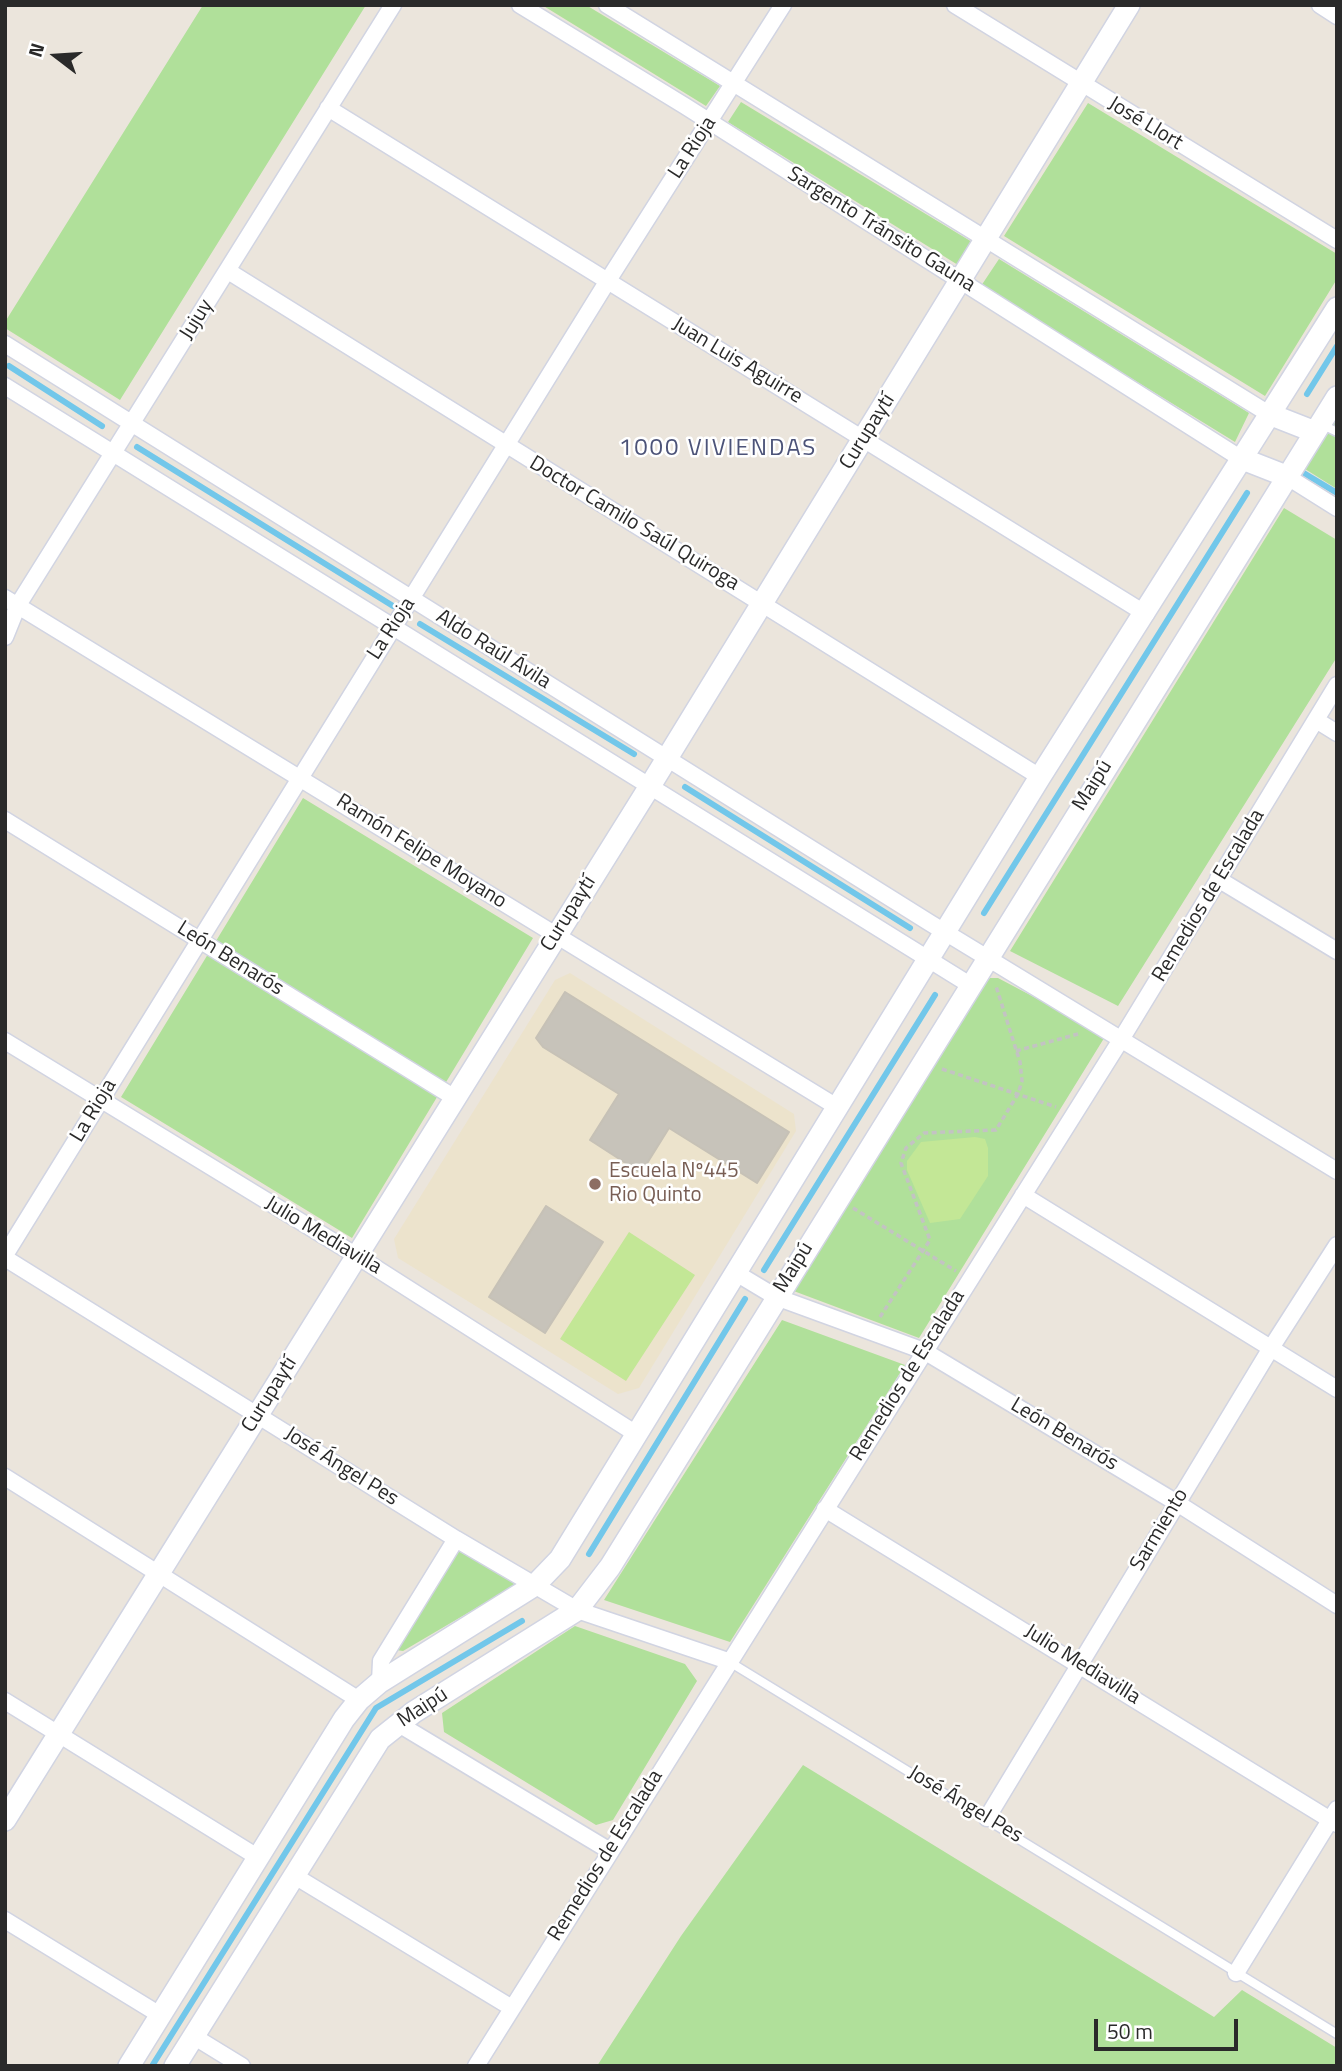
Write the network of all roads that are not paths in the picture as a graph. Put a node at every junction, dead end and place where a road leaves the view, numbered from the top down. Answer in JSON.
{"nodes":[{"id":1,"x":393,"y":5,"type":"edge"},
{"id":2,"x":520,"y":5,"type":"edge"},
{"id":3,"x":607,"y":5,"type":"edge"},
{"id":4,"x":783,"y":5,"type":"edge"},
{"id":5,"x":955,"y":5,"type":"edge"},
{"id":6,"x":1129,"y":5,"type":"edge"},
{"id":7,"x":1320,"y":5,"type":"edge"},
{"id":8,"x":1337,"y":16,"type":"edge"},
{"id":9,"x":734,"y":83,"type":"junction"},
{"id":10,"x":1081,"y":84,"type":"junction"},
{"id":11,"x":328,"y":108,"type":"junction"},
{"id":12,"x":710,"y":122,"type":"junction"},
{"id":13,"x":986,"y":239,"type":"junction"},
{"id":14,"x":1337,"y":240,"type":"edge"},
{"id":15,"x":228,"y":271,"type":"junction"},
{"id":16,"x":961,"y":281,"type":"junction"},
{"id":17,"x":607,"y":282,"type":"junction"},
{"id":18,"x":1337,"y":308,"type":"edge"},
{"id":19,"x":5,"y":345,"type":"edge"},
{"id":20,"x":5,"y":386,"type":"edge"},
{"id":21,"x":1337,"y":397,"type":"edge"},
{"id":22,"x":1269,"y":414,"type":"junction"},
{"id":23,"x":132,"y":424,"type":"junction"},
{"id":24,"x":1324,"y":429,"type":"edge"},
{"id":25,"x":864,"y":438,"type":"junction"},
{"id":26,"x":505,"y":446,"type":"junction"},
{"id":27,"x":115,"y":453,"type":"junction"},
{"id":28,"x":1240,"y":458,"type":"junction"},
{"id":29,"x":1286,"y":476,"type":"junction"},
{"id":30,"x":1337,"y":508,"type":"edge"},
{"id":31,"x":411,"y":600,"type":"junction"},
{"id":32,"x":11,"y":602,"type":"edge"},
{"id":33,"x":763,"y":602,"type":"junction"},
{"id":34,"x":1146,"y":614,"type":"junction"},
{"id":35,"x":393,"y":627,"type":"junction"},
{"id":36,"x":5,"y":637,"type":"edge"},
{"id":37,"x":1337,"y":685,"type":"edge"},
{"id":38,"x":1316,"y":720,"type":"junction"},
{"id":39,"x":1337,"y":733,"type":"edge"},
{"id":40,"x":667,"y":757,"type":"junction"},
{"id":41,"x":299,"y":776,"type":"junction"},
{"id":42,"x":1040,"y":777,"type":"junction"},
{"id":43,"x":650,"y":786,"type":"junction"},
{"id":44,"x":5,"y":820,"type":"edge"},
{"id":45,"x":1219,"y":880,"type":"junction"},
{"id":46,"x":945,"y":932,"type":"junction"},
{"id":47,"x":555,"y":935,"type":"junction"},
{"id":48,"x":198,"y":940,"type":"junction"},
{"id":49,"x":1337,"y":951,"type":"edge"},
{"id":50,"x":987,"y":957,"type":"junction"},
{"id":51,"x":929,"y":960,"type":"junction"},
{"id":52,"x":978,"y":985,"type":"junction"},
{"id":53,"x":1122,"y":1038,"type":"junction"},
{"id":54,"x":5,"y":1041,"type":"edge"},
{"id":55,"x":455,"y":1098,"type":"junction"},
{"id":56,"x":100,"y":1101,"type":"junction"},
{"id":57,"x":837,"y":1107,"type":"junction"},
{"id":58,"x":1337,"y":1171,"type":"edge"},
{"id":59,"x":1023,"y":1195,"type":"junction"},
{"id":60,"x":1337,"y":1245,"type":"edge"},
{"id":61,"x":5,"y":1256,"type":"edge"},
{"id":62,"x":357,"y":1256,"type":"junction"},
{"id":63,"x":736,"y":1273,"type":"junction"},
{"id":64,"x":776,"y":1297,"type":"junction"},
{"id":65,"x":1271,"y":1348,"type":"junction"},
{"id":66,"x":924,"y":1351,"type":"junction"},
{"id":67,"x":1337,"y":1389,"type":"edge"},
{"id":68,"x":257,"y":1415,"type":"junction"},
{"id":69,"x":638,"y":1434,"type":"junction"},
{"id":70,"x":5,"y":1477,"type":"edge"},
{"id":71,"x":1177,"y":1503,"type":"junction"},
{"id":72,"x":825,"y":1509,"type":"junction"},
{"id":73,"x":456,"y":1539,"type":"junction"},
{"id":74,"x":160,"y":1575,"type":"junction"},
{"id":75,"x":535,"y":1585,"type":"junction"},
{"id":76,"x":1337,"y":1605,"type":"edge"},
{"id":77,"x":577,"y":1610,"type":"junction"},
{"id":78,"x":728,"y":1661,"type":"junction"},
{"id":79,"x":1080,"y":1663,"type":"junction"},
{"id":80,"x":380,"y":1682,"type":"junction"},
{"id":81,"x":5,"y":1700,"type":"edge"},
{"id":82,"x":359,"y":1700,"type":"junction"},
{"id":83,"x":397,"y":1723,"type":"junction"},
{"id":84,"x":59,"y":1733,"type":"junction"},
{"id":85,"x":987,"y":1818,"type":"junction"},
{"id":86,"x":1335,"y":1818,"type":"edge"},
{"id":87,"x":5,"y":1820,"type":"edge"},
{"id":88,"x":610,"y":1851,"type":"junction"},
{"id":89,"x":259,"y":1857,"type":"junction"},
{"id":90,"x":293,"y":1875,"type":"junction"},
{"id":91,"x":5,"y":1920,"type":"edge"},
{"id":92,"x":1236,"y":1973,"type":"junction"},
{"id":93,"x":512,"y":2008,"type":"junction"},
{"id":94,"x":160,"y":2015,"type":"junction"},
{"id":95,"x":1337,"y":2034,"type":"edge"},
{"id":96,"x":194,"y":2036,"type":"junction"},
{"id":97,"x":129,"y":2066,"type":"edge"},
{"id":98,"x":175,"y":2066,"type":"edge"},
{"id":99,"x":242,"y":2066,"type":"edge"},
{"id":100,"x":476,"y":2066,"type":"edge"}],
"edges":[{"from":1,"to":11,"type":"street","name":"Jujuy"},
{"from":2,"to":12,"type":"street","name":"Sargento Tránsito Gauna"},
{"from":3,"to":9,"type":"street"},
{"from":4,"to":9,"type":"street","name":"La Rioja"},
{"from":5,"to":10,"type":"street","name":"José Llort"},
{"from":6,"to":10,"type":"street","name":"Curupaytí"},
{"from":7,"to":8,"type":"street"},
{"from":9,"to":12,"type":"street","name":"La Rioja"},
{"from":9,"to":13,"type":"street"},
{"from":10,"to":13,"type":"street","name":"Curupaytí"},
{"from":10,"to":14,"type":"street","name":"José Llort"},
{"from":11,"to":15,"type":"street","name":"Jujuy"},
{"from":11,"to":17,"type":"street","name":"Juan Luis Aguirre"},
{"from":12,"to":16,"type":"street","name":"Sargento Tránsito Gauna"},
{"from":12,"to":17,"type":"street","name":"La Rioja"},
{"from":13,"to":16,"type":"street","name":"Curupaytí"},
{"from":13,"to":22,"type":"street"},
{"from":15,"to":23,"type":"street","name":"Jujuy"},
{"from":15,"to":26,"type":"street","name":"Doctor Camilo Saúl Quiroga"},
{"from":16,"to":25,"type":"street","name":"Curupaytí"},
{"from":16,"to":28,"type":"street","name":"Sargento Tránsito Gauna"},
{"from":17,"to":25,"type":"street","name":"Juan Luis Aguirre"},
{"from":17,"to":26,"type":"street","name":"La Rioja"},
{"from":18,"to":22,"type":"street","name":"Maipú"},
{"from":19,"to":23,"type":"street","name":"Aldo Raúl Ávila"},
{"from":20,"to":27,"type":"street","name":"Aldo Raúl Ávila"},
{"from":21,"to":24,"type":"street","name":"Maipú"},
{"from":22,"to":24,"type":"street"},
{"from":22,"to":28,"type":"street","name":"Maipú"},
{"from":23,"to":27,"type":"street","name":"Jujuy"},
{"from":23,"to":31,"type":"street","name":"Aldo Raúl Ávila"},
{"from":24,"to":29,"type":"street","name":"Maipú"},
{"from":25,"to":33,"type":"street","name":"Curupaytí"},
{"from":25,"to":34,"type":"street","name":"Juan Luis Aguirre"},
{"from":26,"to":31,"type":"street","name":"La Rioja"},
{"from":26,"to":33,"type":"street","name":"Doctor Camilo Saúl Quiroga"},
{"from":27,"to":32,"type":"street","name":"Jujuy"},
{"from":27,"to":35,"type":"street","name":"Aldo Raúl Ávila"},
{"from":28,"to":29,"type":"street"},
{"from":28,"to":34,"type":"street","name":"Maipú"},
{"from":29,"to":30,"type":"street"},
{"from":29,"to":50,"type":"street","name":"Maipú"},
{"from":31,"to":35,"type":"street","name":"La Rioja"},
{"from":31,"to":40,"type":"street","name":"Aldo Raúl Ávila"},
{"from":32,"to":36,"type":"street","name":"Jujuy"},
{"from":32,"to":41,"type":"street","name":"Ramón Felipe Moyano"},
{"from":33,"to":40,"type":"street","name":"Curupaytí"},
{"from":33,"to":42,"type":"street","name":"Doctor Camilo Saúl Quiroga"},
{"from":34,"to":42,"type":"street","name":"Maipú"},
{"from":35,"to":41,"type":"street","name":"La Rioja"},
{"from":35,"to":43,"type":"street","name":"Aldo Raúl Ávila"},
{"from":37,"to":38,"type":"street","name":"Remedios de Escalada"},
{"from":38,"to":39,"type":"street"},
{"from":38,"to":45,"type":"street","name":"Remedios de Escalada"},
{"from":40,"to":43,"type":"street","name":"Curupaytí"},
{"from":40,"to":46,"type":"street","name":"Aldo Raúl Ávila"},
{"from":41,"to":47,"type":"street","name":"Ramón Felipe Moyano"},
{"from":41,"to":48,"type":"street","name":"La Rioja"},
{"from":42,"to":46,"type":"street","name":"Maipú"},
{"from":43,"to":47,"type":"street","name":"Curupaytí"},
{"from":43,"to":51,"type":"street","name":"Aldo Raúl Ávila"},
{"from":44,"to":48,"type":"street","name":"León Benarós"},
{"from":45,"to":49,"type":"street"},
{"from":45,"to":53,"type":"street","name":"Remedios de Escalada"},
{"from":46,"to":50,"type":"street","name":"Aldo Raúl Ávila"},
{"from":46,"to":51,"type":"street","name":"Maipú"},
{"from":47,"to":55,"type":"street","name":"Curupaytí"},
{"from":47,"to":57,"type":"street","name":"Ramón Felipe Moyano"},
{"from":48,"to":55,"type":"street","name":"León Benarós"},
{"from":48,"to":56,"type":"street","name":"La Rioja"},
{"from":50,"to":52,"type":"street","name":"Maipú"},
{"from":50,"to":53,"type":"street"},
{"from":51,"to":52,"type":"street","name":"Aldo Raúl Ávila"},
{"from":51,"to":57,"type":"street","name":"Maipú"},
{"from":52,"to":64,"type":"street","name":"Maipú"},
{"from":53,"to":58,"type":"street"},
{"from":53,"to":59,"type":"street","name":"Remedios de Escalada"},
{"from":54,"to":56,"type":"street","name":"Julio Mediavilla"},
{"from":55,"to":62,"type":"street","name":"Curupaytí"},
{"from":56,"to":61,"type":"street","name":"La Rioja"},
{"from":56,"to":62,"type":"street","name":"Julio Mediavilla"},
{"from":57,"to":63,"type":"street","name":"Maipú"},
{"from":59,"to":65,"type":"street"},
{"from":59,"to":66,"type":"street","name":"Remedios de Escalada"},
{"from":60,"to":65,"type":"street","name":"Sarmiento"},
{"from":61,"to":68,"type":"street","name":"José Ángel Pes"},
{"from":62,"to":68,"type":"street","name":"Curupaytí"},
{"from":62,"to":69,"type":"street","name":"Julio Mediavilla"},
{"from":63,"to":64,"type":"street","name":"León Benarós"},
{"from":63,"to":69,"type":"street","name":"Maipú"},
{"from":64,"to":66,"type":"street","name":"León Benarós"},
{"from":64,"to":77,"type":"street","name":"Maipú"},
{"from":65,"to":67,"type":"street"},
{"from":65,"to":71,"type":"street","name":"Sarmiento"},
{"from":66,"to":71,"type":"street","name":"León Benarós"},
{"from":66,"to":72,"type":"street","name":"Remedios de Escalada"},
{"from":68,"to":73,"type":"street","name":"José Ángel Pes"},
{"from":68,"to":74,"type":"street","name":"Curupaytí"},
{"from":69,"to":75,"type":"street","name":"Maipú"},
{"from":70,"to":74,"type":"street"},
{"from":71,"to":76,"type":"street","name":"León Benarós"},
{"from":71,"to":79,"type":"street","name":"Sarmiento"},
{"from":72,"to":78,"type":"street","name":"Remedios de Escalada"},
{"from":72,"to":79,"type":"street","name":"Julio Mediavilla"},
{"from":73,"to":75,"type":"street","name":"José Ángel Pes"},
{"from":73,"to":80,"type":"street"},
{"from":74,"to":82,"type":"street"},
{"from":74,"to":84,"type":"street","name":"Curupaytí"},
{"from":75,"to":77,"type":"street","name":"José Ángel Pes"},
{"from":75,"to":80,"type":"street","name":"Maipú"},
{"from":77,"to":78,"type":"street","name":"José Ángel Pes"},
{"from":77,"to":83,"type":"street","name":"Maipú"},
{"from":78,"to":85,"type":"lane","name":"José Ángel Pes"},
{"from":78,"to":88,"type":"street","name":"Remedios de Escalada"},
{"from":79,"to":85,"type":"street","name":"Sarmiento"},
{"from":79,"to":86,"type":"street","name":"Julio Mediavilla"},
{"from":80,"to":82,"type":"street","name":"Maipú"},
{"from":81,"to":84,"type":"street"},
{"from":82,"to":89,"type":"street","name":"Maipú"},
{"from":83,"to":88,"type":"street"},
{"from":83,"to":90,"type":"street","name":"Maipú"},
{"from":84,"to":87,"type":"street","name":"Curupaytí"},
{"from":84,"to":89,"type":"street"},
{"from":85,"to":92,"type":"lane","name":"José Ángel Pes"},
{"from":86,"to":92,"type":"street"},
{"from":88,"to":93,"type":"street","name":"Remedios de Escalada"},
{"from":89,"to":94,"type":"street","name":"Maipú"},
{"from":90,"to":93,"type":"street"},
{"from":90,"to":96,"type":"street","name":"Maipú"},
{"from":91,"to":94,"type":"street"},
{"from":92,"to":95,"type":"lane","name":"José Ángel Pes"},
{"from":93,"to":100,"type":"street","name":"Remedios de Escalada"},
{"from":94,"to":97,"type":"street","name":"Maipú"},
{"from":96,"to":98,"type":"street","name":"Maipú"},
{"from":96,"to":99,"type":"street"}]}
